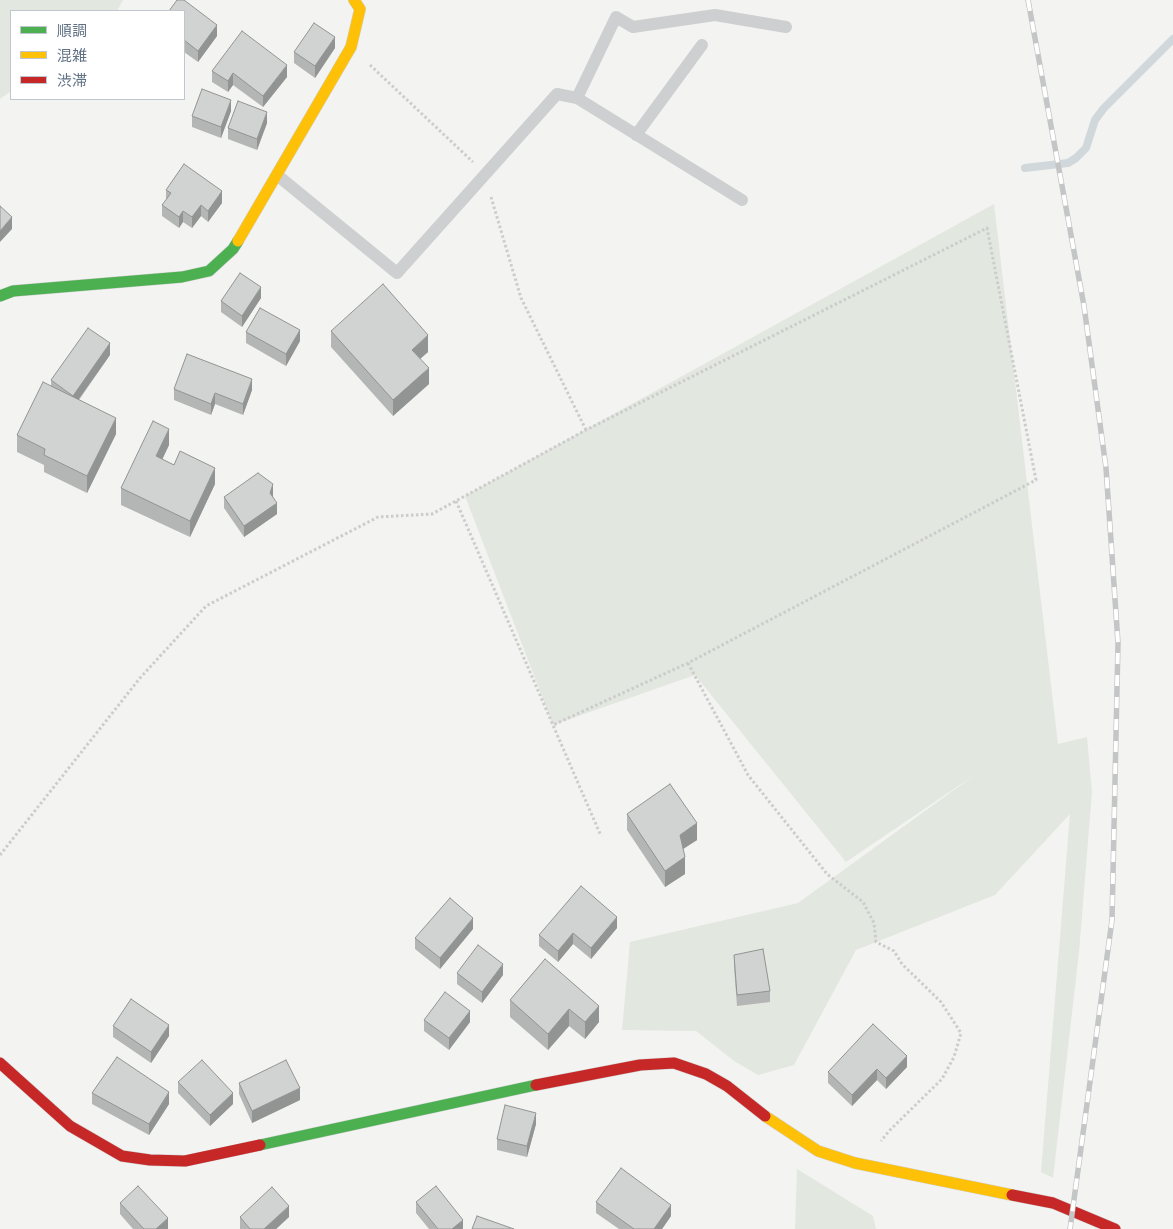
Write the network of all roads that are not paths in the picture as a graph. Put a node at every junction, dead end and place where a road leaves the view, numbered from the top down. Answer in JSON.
{"nodes":[{"id":1,"x":354,"y":0,"type":"edge"},
{"id":2,"x":786,"y":27,"type":"dead end"},
{"id":3,"x":702,"y":45,"type":"dead end"},
{"id":4,"x":577,"y":98,"type":"junction"},
{"id":5,"x":636,"y":135,"type":"junction"},
{"id":6,"x":277,"y":175,"type":"junction"},
{"id":7,"x":742,"y":200,"type":"dead end"},
{"id":8,"x":0,"y":296,"type":"edge"},
{"id":9,"x":0,"y":1064,"type":"edge"},
{"id":10,"x":1112,"y":1228,"type":"edge"}],
"edges":[{"from":1,"to":6,"type":"street"},
{"from":2,"to":4,"type":"lane"},
{"from":3,"to":5,"type":"lane"},
{"from":4,"to":5,"type":"lane"},
{"from":4,"to":6,"type":"lane"},
{"from":5,"to":7,"type":"lane"},
{"from":6,"to":8,"type":"street"},
{"from":9,"to":10,"type":"street"}]}
